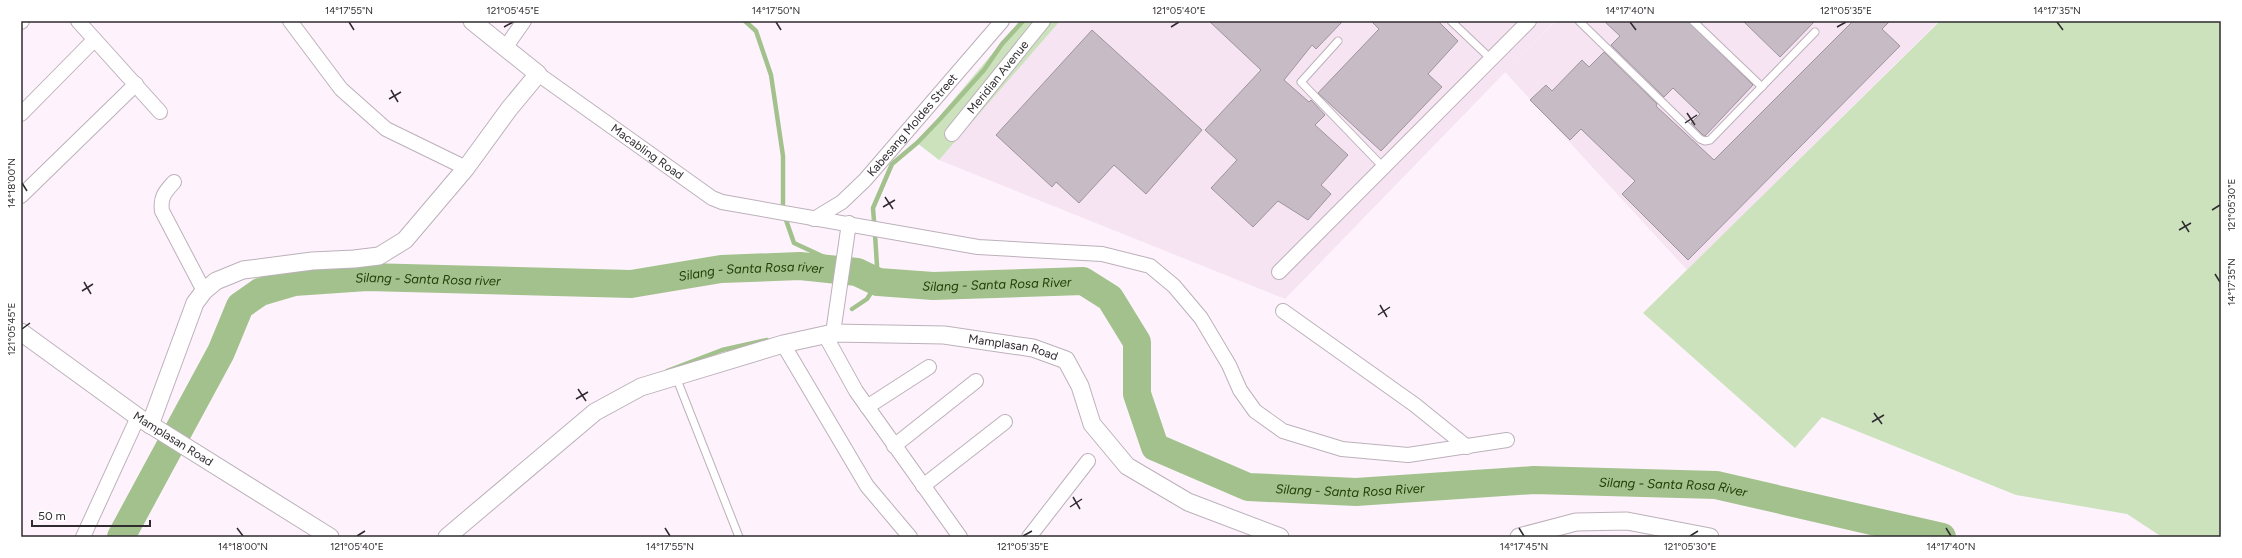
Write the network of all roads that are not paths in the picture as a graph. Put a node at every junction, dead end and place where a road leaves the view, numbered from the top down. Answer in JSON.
{"nodes":[{"id":1,"x":78,"y":21,"type":"edge"},
{"id":2,"x":290,"y":21,"type":"edge"},
{"id":3,"x":472,"y":21,"type":"edge"},
{"id":4,"x":524,"y":21,"type":"edge"},
{"id":5,"x":1002,"y":21,"type":"edge"},
{"id":6,"x":1043,"y":21,"type":"edge"},
{"id":7,"x":1451,"y":21,"type":"edge"},
{"id":8,"x":1529,"y":21,"type":"edge"},
{"id":9,"x":1693,"y":21,"type":"edge"},
{"id":10,"x":1582,"y":22,"type":"edge"},
{"id":11,"x":1815,"y":32,"type":"dead end"},
{"id":12,"x":94,"y":40,"type":"junction"},
{"id":13,"x":1338,"y":41,"type":"dead end"},
{"id":14,"x":505,"y":48,"type":"junction"},
{"id":15,"x":1491,"y":59,"type":"junction"},
{"id":16,"x":538,"y":74,"type":"junction"},
{"id":17,"x":136,"y":84,"type":"junction"},
{"id":18,"x":1762,"y":87,"type":"junction"},
{"id":19,"x":160,"y":112,"type":"dead end"},
{"id":20,"x":21,"y":114,"type":"edge"},
{"id":21,"x":952,"y":134,"type":"dead end"},
{"id":22,"x":1383,"y":167,"type":"junction"},
{"id":23,"x":466,"y":168,"type":"junction"},
{"id":24,"x":174,"y":182,"type":"dead end"},
{"id":25,"x":21,"y":196,"type":"edge"},
{"id":26,"x":814,"y":219,"type":"junction"},
{"id":27,"x":849,"y":223,"type":"junction"},
{"id":28,"x":1279,"y":272,"type":"dead end"},
{"id":29,"x":204,"y":291,"type":"junction"},
{"id":30,"x":1283,"y":311,"type":"dead end"},
{"id":31,"x":21,"y":332,"type":"edge"},
{"id":32,"x":829,"y":334,"type":"junction"},
{"id":33,"x":783,"y":344,"type":"junction"},
{"id":34,"x":929,"y":367,"type":"dead end"},
{"id":35,"x":676,"y":377,"type":"junction"},
{"id":36,"x":976,"y":381,"type":"dead end"},
{"id":37,"x":867,"y":407,"type":"junction"},
{"id":38,"x":144,"y":421,"type":"junction"},
{"id":39,"x":1005,"y":422,"type":"dead end"},
{"id":40,"x":1508,"y":440,"type":"dead end"},
{"id":41,"x":894,"y":446,"type":"junction"},
{"id":42,"x":1467,"y":447,"type":"junction"},
{"id":43,"x":1088,"y":461,"type":"dead end"},
{"id":44,"x":923,"y":486,"type":"junction"},
{"id":45,"x":83,"y":537,"type":"edge"},
{"id":46,"x":330,"y":537,"type":"edge"},
{"id":47,"x":447,"y":537,"type":"edge"},
{"id":48,"x":739,"y":537,"type":"edge"},
{"id":49,"x":910,"y":537,"type":"edge"},
{"id":50,"x":960,"y":537,"type":"edge"},
{"id":51,"x":1029,"y":537,"type":"edge"},
{"id":52,"x":1280,"y":537,"type":"edge"},
{"id":53,"x":1519,"y":537,"type":"edge"},
{"id":54,"x":1710,"y":537,"type":"edge"}],
"edges":[{"from":1,"to":12,"type":"street"},
{"from":2,"to":23,"type":"street"},
{"from":3,"to":14,"type":"street","name":"Macabling Road"},
{"from":4,"to":14,"type":"street"},
{"from":5,"to":26,"type":"street","name":"Kabesang Moldes Street"},
{"from":6,"to":21,"type":"street","name":"Meridian Avenue"},
{"from":7,"to":15,"type":"lane"},
{"from":8,"to":15,"type":"street"},
{"from":9,"to":18,"type":"lane"},
{"from":10,"to":18,"type":"lane"},
{"from":11,"to":18,"type":"lane"},
{"from":12,"to":17,"type":"street"},
{"from":12,"to":20,"type":"street"},
{"from":13,"to":22,"type":"lane"},
{"from":14,"to":16,"type":"street","name":"Macabling Road"},
{"from":15,"to":22,"type":"street"},
{"from":16,"to":23,"type":"street"},
{"from":16,"to":26,"type":"street","name":"Macabling Road"},
{"from":17,"to":19,"type":"street"},
{"from":17,"to":25,"type":"street"},
{"from":22,"to":28,"type":"street"},
{"from":23,"to":29,"type":"street"},
{"from":24,"to":29,"type":"street"},
{"from":26,"to":27,"type":"street","name":"Macabling Road"},
{"from":27,"to":32,"type":"street"},
{"from":27,"to":42,"type":"street","name":"Macabling Road"},
{"from":29,"to":38,"type":"street"},
{"from":30,"to":42,"type":"street"},
{"from":31,"to":38,"type":"street","name":"Mamplasan Road"},
{"from":32,"to":33,"type":"street","name":"Mamplasan Road"},
{"from":32,"to":37,"type":"street"},
{"from":32,"to":52,"type":"street","name":"Mamplasan Road"},
{"from":33,"to":35,"type":"street","name":"Mamplasan Road"},
{"from":33,"to":49,"type":"street"},
{"from":34,"to":37,"type":"street"},
{"from":35,"to":47,"type":"street","name":"Mamplasan Road"},
{"from":35,"to":48,"type":"lane"},
{"from":36,"to":41,"type":"street"},
{"from":37,"to":41,"type":"street"},
{"from":38,"to":45,"type":"street"},
{"from":38,"to":46,"type":"street","name":"Mamplasan Road"},
{"from":39,"to":44,"type":"street"},
{"from":40,"to":42,"type":"street","name":"Macabling Road"},
{"from":41,"to":44,"type":"street"},
{"from":43,"to":51,"type":"street"},
{"from":44,"to":50,"type":"street"},
{"from":53,"to":54,"type":"street"}]}
